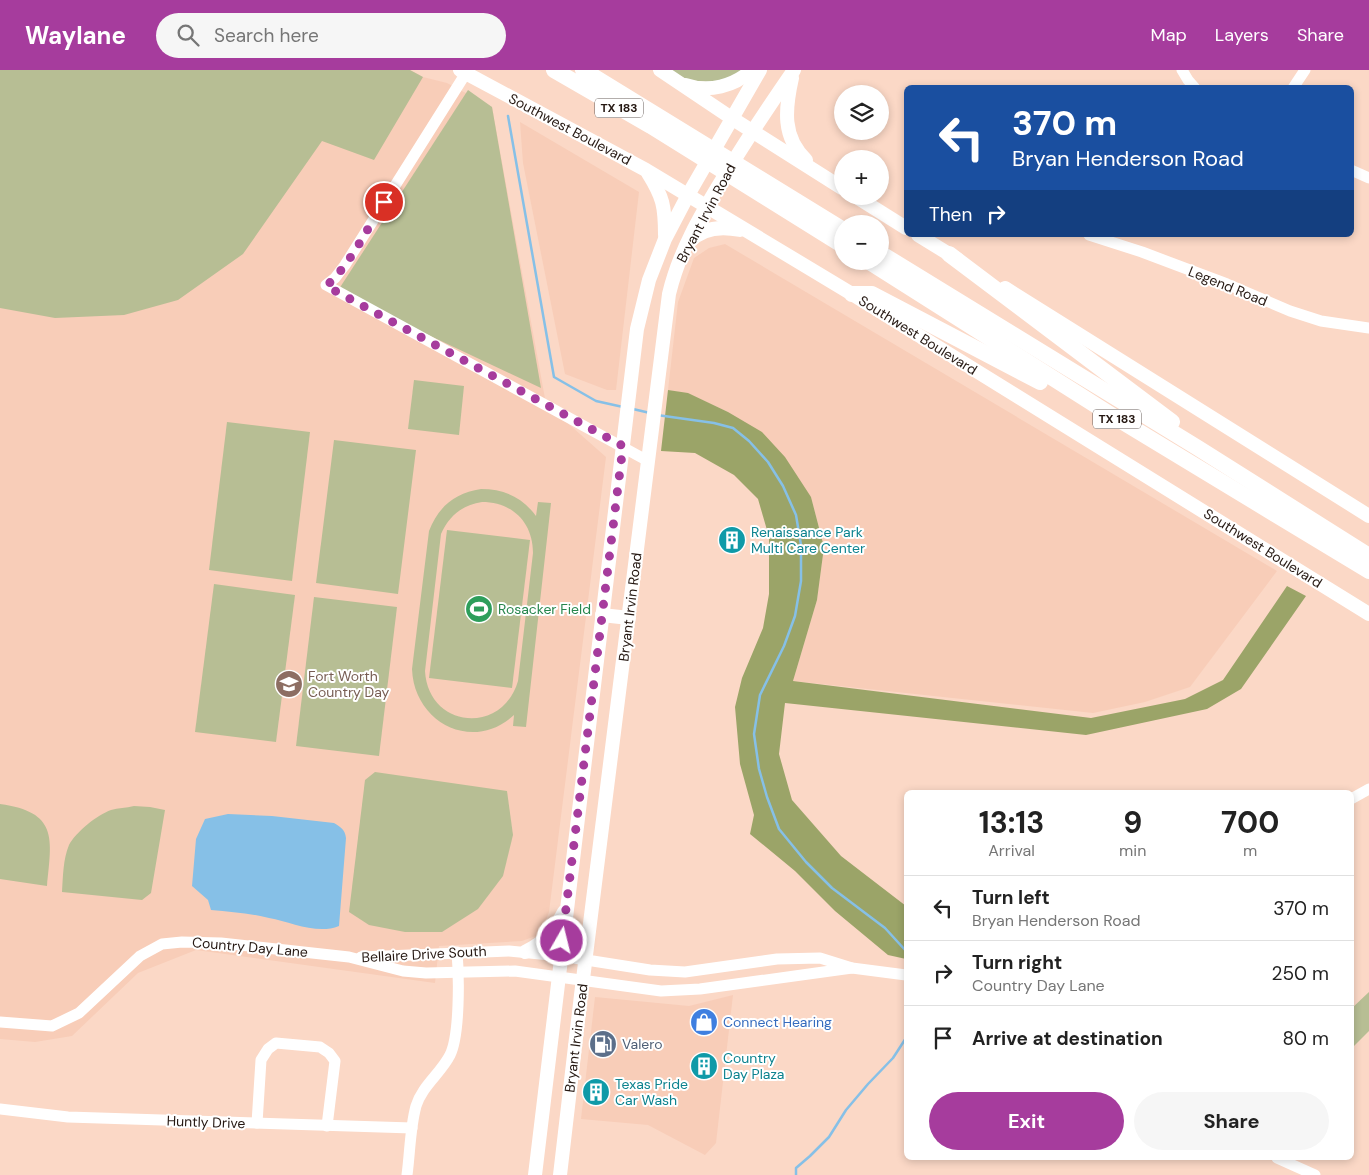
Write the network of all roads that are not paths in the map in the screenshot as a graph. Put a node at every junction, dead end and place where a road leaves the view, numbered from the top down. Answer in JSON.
{"nodes":[{"id":1,"x":554,"y":70,"type":"edge"},
{"id":2,"x":583,"y":70,"type":"edge"},
{"id":3,"x":660,"y":70,"type":"edge"},
{"id":4,"x":752,"y":70,"type":"edge"},
{"id":5,"x":760,"y":70,"type":"edge"},
{"id":6,"x":794,"y":70,"type":"edge"},
{"id":7,"x":1182,"y":70,"type":"edge"},
{"id":8,"x":1305,"y":70,"type":"edge"},
{"id":9,"x":463,"y":72,"type":"edge"},
{"id":10,"x":679,"y":83,"type":"junction"},
{"id":11,"x":1192,"y":85,"type":"edge"},
{"id":12,"x":1295,"y":85,"type":"edge"},
{"id":13,"x":733,"y":119,"type":"junction"},
{"id":14,"x":752,"y":131,"type":"junction"},
{"id":15,"x":688,"y":141,"type":"junction"},
{"id":16,"x":646,"y":170,"type":"junction"},
{"id":17,"x":1354,"y":171,"type":"edge"},
{"id":18,"x":821,"y":175,"type":"junction"},
{"id":19,"x":1369,"y":178,"type":"edge"},
{"id":20,"x":834,"y":183,"type":"edge"},
{"id":21,"x":759,"y":185,"type":"junction"},
{"id":22,"x":688,"y":195,"type":"junction"},
{"id":23,"x":869,"y":205,"type":"edge"},
{"id":24,"x":706,"y":206,"type":"junction"},
{"id":25,"x":834,"y":225,"type":"edge"},
{"id":26,"x":904,"y":227,"type":"edge"},
{"id":27,"x":754,"y":234,"type":"junction"},
{"id":28,"x":921,"y":237,"type":"edge"},
{"id":29,"x":1095,"y":237,"type":"edge"},
{"id":30,"x":665,"y":239,"type":"junction"},
{"id":31,"x":834,"y":239,"type":"edge"},
{"id":32,"x":686,"y":244,"type":"junction"},
{"id":33,"x":949,"y":254,"type":"junction"},
{"id":34,"x":889,"y":258,"type":"edge"},
{"id":35,"x":882,"y":270,"type":"edge"},
{"id":36,"x":852,"y":294,"type":"junction"},
{"id":37,"x":1369,"y":328,"type":"edge"},
{"id":38,"x":1108,"y":413,"type":"junction"},
{"id":39,"x":623,"y":446,"type":"junction"},
{"id":40,"x":1198,"y":448,"type":"junction"},
{"id":41,"x":648,"y":461,"type":"junction"},
{"id":42,"x":1369,"y":516,"type":"edge"},
{"id":43,"x":1369,"y":556,"type":"edge"},
{"id":44,"x":1369,"y":571,"type":"edge"},
{"id":45,"x":1369,"y":614,"type":"edge"},
{"id":46,"x":602,"y":615,"type":"junction"},
{"id":47,"x":629,"y":618,"type":"junction"},
{"id":48,"x":1369,"y":789,"type":"edge"},
{"id":49,"x":1354,"y":797,"type":"edge"},
{"id":50,"x":567,"y":908,"type":"junction"},
{"id":51,"x":457,"y":952,"type":"junction"},
{"id":52,"x":525,"y":952,"type":"junction"},
{"id":53,"x":561,"y":956,"type":"junction"},
{"id":54,"x":349,"y":957,"type":"junction"},
{"id":55,"x":586,"y":960,"type":"junction"},
{"id":56,"x":852,"y":968,"type":"junction"},
{"id":57,"x":458,"y":972,"type":"junction"},
{"id":58,"x":904,"y":975,"type":"edge"},
{"id":59,"x":558,"y":978,"type":"junction"},
{"id":60,"x":583,"y":982,"type":"junction"},
{"id":61,"x":0,"y":1022,"type":"edge"},
{"id":62,"x":0,"y":1109,"type":"edge"},
{"id":63,"x":257,"y":1123,"type":"junction"},
{"id":64,"x":327,"y":1126,"type":"junction"},
{"id":65,"x":412,"y":1128,"type":"junction"},
{"id":66,"x":540,"y":1131,"type":"junction"},
{"id":67,"x":1281,"y":1160,"type":"edge"},
{"id":68,"x":408,"y":1175,"type":"edge"},
{"id":69,"x":535,"y":1175,"type":"edge"},
{"id":70,"x":544,"y":1175,"type":"edge"},
{"id":71,"x":560,"y":1175,"type":"edge"},
{"id":72,"x":1315,"y":1175,"type":"edge"}],
"edges":[{"from":1,"to":15,"type":"highway","number":"TX 183"},
{"from":2,"to":15,"type":"highway","number":"TX 183"},
{"from":3,"to":10,"type":"main road"},
{"from":4,"to":10,"type":"main road"},
{"from":5,"to":13,"type":"main road","name":"Bryant Irvin Road"},
{"from":6,"to":14,"type":"main road","name":"Bryant Irvin Road"},
{"from":6,"to":18,"type":"main road"},
{"from":7,"to":11,"type":"street"},
{"from":8,"to":12,"type":"street"},
{"from":9,"to":16,"type":"main road","name":"Southwest Boulevard"},
{"from":9,"to":39,"type":"street"},
{"from":10,"to":13,"type":"main road"},
{"from":13,"to":14,"type":"main road"},
{"from":13,"to":22,"type":"main road","name":"Bryant Irvin Road"},
{"from":14,"to":18,"type":"main road"},
{"from":14,"to":24,"type":"main road","name":"Bryant Irvin Road"},
{"from":15,"to":21,"type":"highway","number":"TX 183"},
{"from":16,"to":22,"type":"main road","name":"Southwest Boulevard"},
{"from":16,"to":30,"type":"main road"},
{"from":17,"to":19,"type":"street"},
{"from":18,"to":20,"type":"main road"},
{"from":21,"to":25,"type":"highway","number":"TX 183"},
{"from":21,"to":31,"type":"highway","number":"TX 183"},
{"from":22,"to":24,"type":"main road","name":"Southwest Boulevard"},
{"from":22,"to":30,"type":"main road","name":"Bryant Irvin Road"},
{"from":23,"to":26,"type":"main road"},
{"from":24,"to":27,"type":"main road","name":"Southwest Boulevard"},
{"from":24,"to":32,"type":"main road","name":"Bryant Irvin Road"},
{"from":27,"to":32,"type":"main road"},
{"from":27,"to":36,"type":"main road","name":"Southwest Boulevard"},
{"from":28,"to":33,"type":"main road"},
{"from":29,"to":37,"type":"street","name":"Legend Road"},
{"from":30,"to":39,"type":"main road","name":"Bryant Irvin Road"},
{"from":32,"to":41,"type":"main road","name":"Bryant Irvin Road"},
{"from":33,"to":40,"type":"highway"},
{"from":33,"to":42,"type":"main road"},
{"from":34,"to":40,"type":"highway","number":"TX 183"},
{"from":35,"to":38,"type":"highway","number":"TX 183"},
{"from":36,"to":38,"type":"highway"},
{"from":36,"to":45,"type":"main road","name":"Southwest Boulevard"},
{"from":38,"to":44,"type":"highway","number":"TX 183"},
{"from":39,"to":41,"type":"street"},
{"from":39,"to":46,"type":"main road","name":"Bryant Irvin Road"},
{"from":40,"to":43,"type":"highway","number":"TX 183"},
{"from":41,"to":47,"type":"main road","name":"Bryant Irvin Road"},
{"from":46,"to":47,"type":"main road"},
{"from":46,"to":50,"type":"main road","name":"Bryant Irvin Road"},
{"from":47,"to":55,"type":"main road","name":"Bryant Irvin Road"},
{"from":48,"to":49,"type":"street"},
{"from":50,"to":52,"type":"main road"},
{"from":50,"to":53,"type":"main road","name":"Bryant Irvin Road"},
{"from":51,"to":52,"type":"street","name":"Bellaire Drive South"},
{"from":51,"to":54,"type":"street","name":"Bellaire Drive South"},
{"from":51,"to":57,"type":"street"},
{"from":52,"to":53,"type":"street","name":"Bellaire Drive South"},
{"from":53,"to":55,"type":"street","name":"Bellaire Drive South"},
{"from":53,"to":59,"type":"main road","name":"Bryant Irvin Road"},
{"from":54,"to":57,"type":"street","name":"Bellaire Drive South"},
{"from":54,"to":61,"type":"street","name":"Country Day Lane"},
{"from":55,"to":56,"type":"street","name":"Bellaire Drive South"},
{"from":55,"to":60,"type":"main road","name":"Bryant Irvin Road"},
{"from":56,"to":58,"type":"street","name":"Bellaire Drive South"},
{"from":56,"to":60,"type":"street","name":"Bellaire Drive South"},
{"from":57,"to":59,"type":"street","name":"Bellaire Drive South"},
{"from":57,"to":65,"type":"street"},
{"from":59,"to":60,"type":"street","name":"Bellaire Drive South"},
{"from":59,"to":66,"type":"main road","name":"Bryant Irvin Road"},
{"from":60,"to":71,"type":"main road","name":"Bryant Irvin Road"},
{"from":62,"to":63,"type":"street","name":"Huntly Drive"},
{"from":63,"to":64,"type":"street","name":"Huntly Drive"},
{"from":63,"to":64,"type":"street"},
{"from":64,"to":65,"type":"street","name":"Huntly Drive"},
{"from":65,"to":68,"type":"street"},
{"from":66,"to":69,"type":"main road","name":"Bryant Irvin Road"},
{"from":66,"to":70,"type":"main road"},
{"from":67,"to":72,"type":"street"}]}
